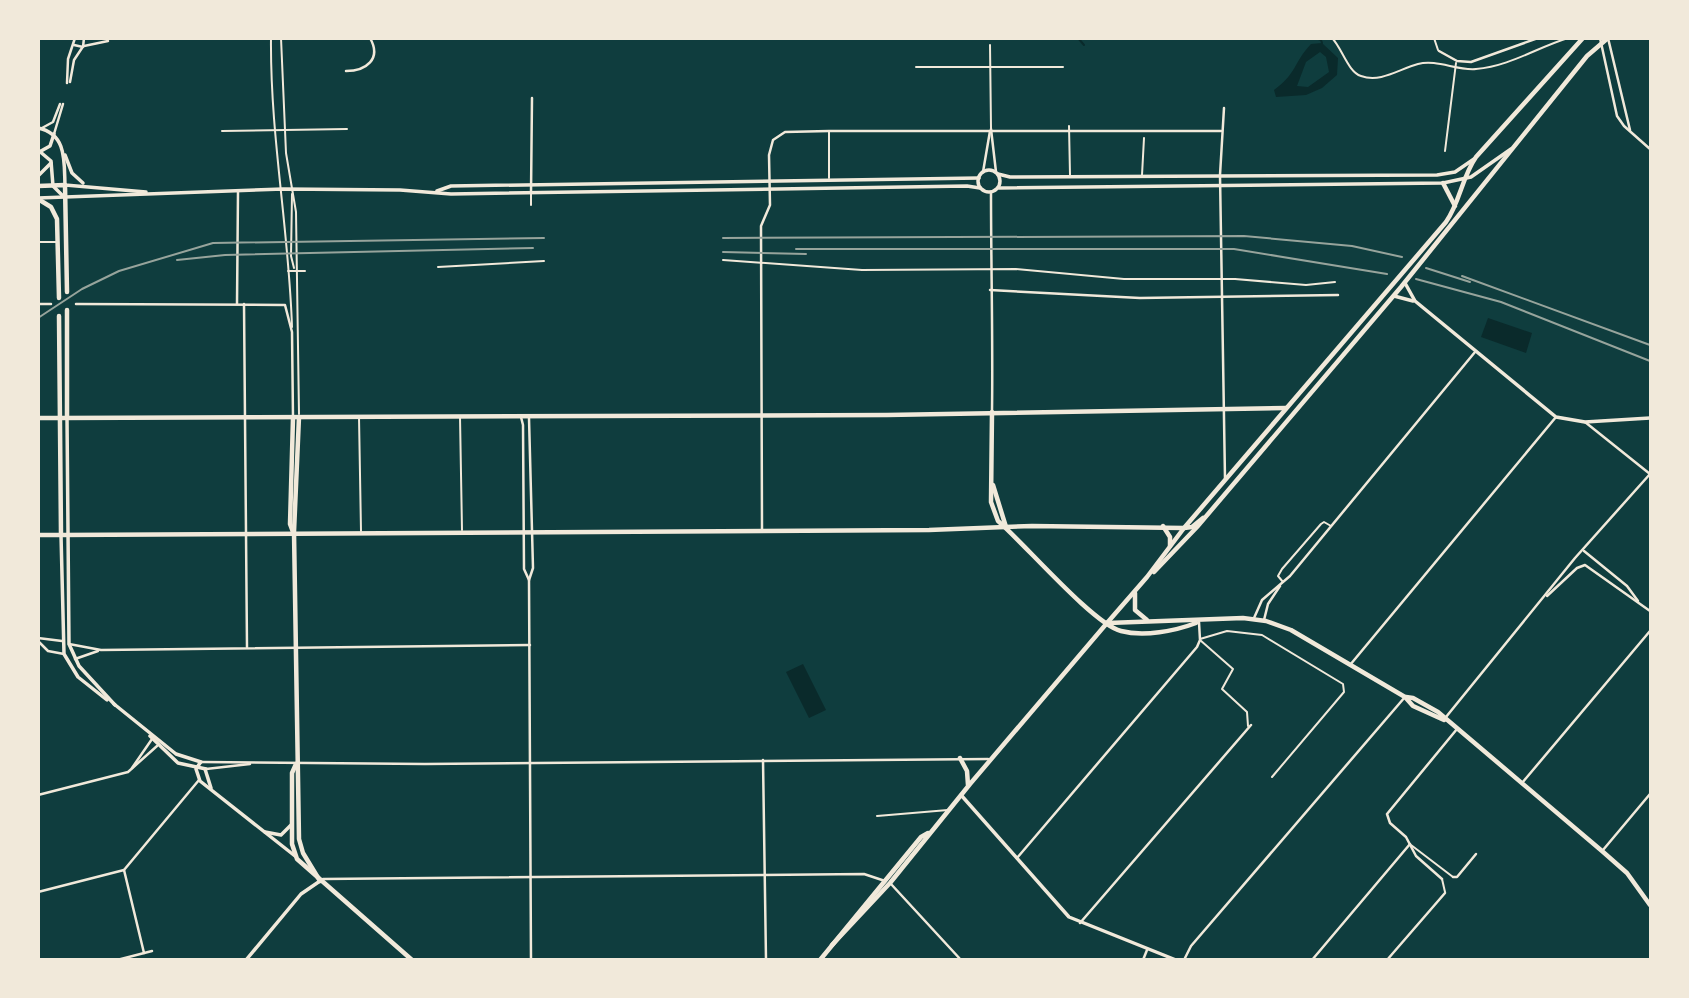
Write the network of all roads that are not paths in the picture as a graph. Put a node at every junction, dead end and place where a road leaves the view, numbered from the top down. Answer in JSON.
{"nodes":[{"id":1,"x":84,"y":38,"type":"edge"},
{"id":2,"x":271,"y":38,"type":"edge"},
{"id":3,"x":281,"y":38,"type":"edge"},
{"id":4,"x":370,"y":38,"type":"edge"},
{"id":5,"x":1332,"y":38,"type":"edge"},
{"id":6,"x":1434,"y":38,"type":"edge"},
{"id":7,"x":1538,"y":38,"type":"edge"},
{"id":8,"x":1568,"y":38,"type":"edge"},
{"id":9,"x":1583,"y":38,"type":"edge"},
{"id":10,"x":1608,"y":38,"type":"edge"},
{"id":11,"x":74,"y":40,"type":"edge"},
{"id":12,"x":108,"y":41,"type":"dead end"},
{"id":13,"x":1600,"y":41,"type":"edge"},
{"id":14,"x":990,"y":45,"type":"dead end"},
{"id":15,"x":83,"y":47,"type":"junction"},
{"id":16,"x":1438,"y":51,"type":"joint"},
{"id":17,"x":1457,"y":61,"type":"junction"},
{"id":18,"x":990,"y":66,"type":"junction"},
{"id":19,"x":916,"y":67,"type":"dead end"},
{"id":20,"x":1063,"y":67,"type":"dead end"},
{"id":21,"x":1455,"y":69,"type":"junction"},
{"id":22,"x":346,"y":71,"type":"dead end"},
{"id":23,"x":531,"y":98,"type":"dead end"},
{"id":24,"x":1224,"y":108,"type":"dead end"},
{"id":25,"x":39,"y":128,"type":"edge"},
{"id":26,"x":1069,"y":128,"type":"junction"},
{"id":27,"x":347,"y":129,"type":"dead end"},
{"id":28,"x":991,"y":129,"type":"junction"},
{"id":29,"x":222,"y":131,"type":"dead end"},
{"id":30,"x":829,"y":131,"type":"junction"},
{"id":31,"x":1221,"y":131,"type":"junction"},
{"id":32,"x":1631,"y":133,"type":"junction"},
{"id":33,"x":54,"y":134,"type":"junction"},
{"id":34,"x":1144,"y":138,"type":"dead end"},
{"id":35,"x":1516,"y":146,"type":"junction"},
{"id":36,"x":62,"y":147,"type":"junction"},
{"id":37,"x":1650,"y":149,"type":"edge"},
{"id":38,"x":40,"y":150,"type":"edge"},
{"id":39,"x":1445,"y":151,"type":"dead end"},
{"id":40,"x":1474,"y":159,"type":"junction"},
{"id":41,"x":51,"y":162,"type":"junction"},
{"id":42,"x":983,"y":172,"type":"junction"},
{"id":43,"x":997,"y":173,"type":"junction"},
{"id":44,"x":1142,"y":175,"type":"junction"},
{"id":45,"x":1220,"y":175,"type":"junction"},
{"id":46,"x":38,"y":176,"type":"edge"},
{"id":47,"x":1070,"y":176,"type":"junction"},
{"id":48,"x":829,"y":178,"type":"junction"},
{"id":49,"x":979,"y":178,"type":"junction"},
{"id":50,"x":770,"y":180,"type":"junction"},
{"id":51,"x":1464,"y":180,"type":"junction"},
{"id":52,"x":1443,"y":183,"type":"junction"},
{"id":53,"x":65,"y":185,"type":"junction"},
{"id":54,"x":531,"y":185,"type":"junction"},
{"id":55,"x":1220,"y":185,"type":"junction"},
{"id":56,"x":38,"y":186,"type":"edge"},
{"id":57,"x":53,"y":186,"type":"junction"},
{"id":58,"x":88,"y":186,"type":"junction"},
{"id":59,"x":770,"y":188,"type":"junction"},
{"id":60,"x":980,"y":188,"type":"junction"},
{"id":61,"x":999,"y":188,"type":"junction"},
{"id":62,"x":283,"y":189,"type":"junction"},
{"id":63,"x":292,"y":189,"type":"junction"},
{"id":64,"x":238,"y":190,"type":"junction"},
{"id":65,"x":435,"y":192,"type":"junction"},
{"id":66,"x":531,"y":192,"type":"junction"},
{"id":67,"x":991,"y":192,"type":"junction"},
{"id":68,"x":151,"y":193,"type":"junction"},
{"id":69,"x":65,"y":197,"type":"junction"},
{"id":70,"x":38,"y":199,"type":"edge"},
{"id":71,"x":531,"y":205,"type":"dead end"},
{"id":72,"x":1455,"y":207,"type":"junction"},
{"id":73,"x":38,"y":242,"type":"edge"},
{"id":74,"x":58,"y":242,"type":"junction"},
{"id":75,"x":723,"y":260,"type":"dead end"},
{"id":76,"x":544,"y":261,"type":"dead end"},
{"id":77,"x":438,"y":267,"type":"dead end"},
{"id":78,"x":287,"y":271,"type":"junction"},
{"id":79,"x":296,"y":271,"type":"junction"},
{"id":80,"x":305,"y":271,"type":"dead end"},
{"id":81,"x":1335,"y":282,"type":"dead end"},
{"id":82,"x":1404,"y":286,"type":"junction"},
{"id":83,"x":990,"y":290,"type":"junction"},
{"id":84,"x":67,"y":292,"type":"dead end"},
{"id":85,"x":1338,"y":295,"type":"dead end"},
{"id":86,"x":1393,"y":296,"type":"junction"},
{"id":87,"x":59,"y":298,"type":"dead end"},
{"id":88,"x":1221,"y":298,"type":"junction"},
{"id":89,"x":1415,"y":301,"type":"junction"},
{"id":90,"x":38,"y":304,"type":"edge"},
{"id":91,"x":51,"y":304,"type":"dead end"},
{"id":92,"x":76,"y":304,"type":"dead end"},
{"id":93,"x":237,"y":304,"type":"junction"},
{"id":94,"x":244,"y":304,"type":"junction"},
{"id":95,"x":67,"y":310,"type":"dead end"},
{"id":96,"x":59,"y":316,"type":"dead end"},
{"id":97,"x":292,"y":332,"type":"junction"},
{"id":98,"x":1475,"y":352,"type":"junction"},
{"id":99,"x":1286,"y":408,"type":"junction"},
{"id":100,"x":1222,"y":410,"type":"junction"},
{"id":101,"x":992,"y":412,"type":"junction"},
{"id":102,"x":760,"y":415,"type":"junction"},
{"id":103,"x":529,"y":416,"type":"junction"},
{"id":104,"x":359,"y":417,"type":"junction"},
{"id":105,"x":460,"y":417,"type":"junction"},
{"id":106,"x":520,"y":417,"type":"junction"},
{"id":107,"x":1556,"y":417,"type":"junction"},
{"id":108,"x":38,"y":418,"type":"edge"},
{"id":109,"x":60,"y":418,"type":"junction"},
{"id":110,"x":67,"y":418,"type":"junction"},
{"id":111,"x":244,"y":418,"type":"junction"},
{"id":112,"x":296,"y":418,"type":"junction"},
{"id":113,"x":1650,"y":418,"type":"edge"},
{"id":114,"x":1585,"y":422,"type":"junction"},
{"id":115,"x":1650,"y":474,"type":"edge"},
{"id":116,"x":1225,"y":481,"type":"junction"},
{"id":117,"x":1203,"y":518,"type":"junction"},
{"id":118,"x":1163,"y":526,"type":"junction"},
{"id":119,"x":1332,"y":526,"type":"junction"},
{"id":120,"x":1006,"y":527,"type":"junction"},
{"id":121,"x":1184,"y":528,"type":"junction"},
{"id":122,"x":524,"y":530,"type":"junction"},
{"id":123,"x":762,"y":530,"type":"junction"},
{"id":124,"x":462,"y":531,"type":"junction"},
{"id":125,"x":533,"y":531,"type":"junction"},
{"id":126,"x":293,"y":532,"type":"junction"},
{"id":127,"x":361,"y":532,"type":"junction"},
{"id":128,"x":244,"y":533,"type":"junction"},
{"id":129,"x":38,"y":535,"type":"edge"},
{"id":130,"x":61,"y":535,"type":"junction"},
{"id":131,"x":68,"y":535,"type":"junction"},
{"id":132,"x":1170,"y":547,"type":"junction"},
{"id":133,"x":1584,"y":551,"type":"junction"},
{"id":134,"x":1147,"y":577,"type":"junction"},
{"id":135,"x":529,"y":580,"type":"junction"},
{"id":136,"x":1283,"y":583,"type":"junction"},
{"id":137,"x":1135,"y":592,"type":"junction"},
{"id":138,"x":1547,"y":596,"type":"junction"},
{"id":139,"x":1639,"y":602,"type":"junction"},
{"id":140,"x":1650,"y":611,"type":"edge"},
{"id":141,"x":1254,"y":618,"type":"junction"},
{"id":142,"x":1264,"y":620,"type":"junction"},
{"id":143,"x":1148,"y":621,"type":"junction"},
{"id":144,"x":1199,"y":622,"type":"junction"},
{"id":145,"x":1107,"y":624,"type":"junction"},
{"id":146,"x":1650,"y":631,"type":"edge"},
{"id":147,"x":1200,"y":639,"type":"junction"},
{"id":148,"x":38,"y":640,"type":"edge"},
{"id":149,"x":62,"y":641,"type":"junction"},
{"id":150,"x":69,"y":644,"type":"junction"},
{"id":151,"x":530,"y":645,"type":"junction"},
{"id":152,"x":295,"y":647,"type":"junction"},
{"id":153,"x":247,"y":648,"type":"junction"},
{"id":154,"x":101,"y":650,"type":"junction"},
{"id":155,"x":64,"y":654,"type":"junction"},
{"id":156,"x":75,"y":659,"type":"junction"},
{"id":157,"x":1350,"y":665,"type":"junction"},
{"id":158,"x":1405,"y":697,"type":"junction"},
{"id":159,"x":115,"y":705,"type":"junction"},
{"id":160,"x":1444,"y":720,"type":"junction"},
{"id":161,"x":1250,"y":726,"type":"joint"},
{"id":162,"x":1457,"y":729,"type":"junction"},
{"id":163,"x":146,"y":731,"type":"junction"},
{"id":164,"x":152,"y":739,"type":"junction"},
{"id":165,"x":157,"y":746,"type":"junction"},
{"id":166,"x":960,"y":758,"type":"junction"},
{"id":167,"x":763,"y":760,"type":"junction"},
{"id":168,"x":990,"y":760,"type":"junction"},
{"id":169,"x":531,"y":761,"type":"junction"},
{"id":170,"x":201,"y":762,"type":"junction"},
{"id":171,"x":253,"y":763,"type":"junction"},
{"id":172,"x":296,"y":763,"type":"junction"},
{"id":173,"x":196,"y":769,"type":"junction"},
{"id":174,"x":206,"y":769,"type":"junction"},
{"id":175,"x":130,"y":771,"type":"junction"},
{"id":176,"x":1272,"y":777,"type":"dead end"},
{"id":177,"x":199,"y":780,"type":"junction"},
{"id":178,"x":1522,"y":783,"type":"junction"},
{"id":179,"x":968,"y":786,"type":"junction"},
{"id":180,"x":212,"y":789,"type":"junction"},
{"id":181,"x":1650,"y":794,"type":"edge"},
{"id":182,"x":38,"y":795,"type":"edge"},
{"id":183,"x":961,"y":795,"type":"junction"},
{"id":184,"x":948,"y":809,"type":"junction"},
{"id":185,"x":877,"y":816,"type":"dead end"},
{"id":186,"x":292,"y":824,"type":"junction"},
{"id":187,"x":260,"y":830,"type":"junction"},
{"id":188,"x":929,"y":833,"type":"junction"},
{"id":189,"x":1410,"y":844,"type":"junction"},
{"id":190,"x":1602,"y":851,"type":"junction"},
{"id":191,"x":1476,"y":854,"type":"dead end"},
{"id":192,"x":295,"y":856,"type":"junction"},
{"id":193,"x":1017,"y":858,"type":"junction"},
{"id":194,"x":124,"y":870,"type":"junction"},
{"id":195,"x":766,"y":874,"type":"junction"},
{"id":196,"x":531,"y":876,"type":"junction"},
{"id":197,"x":1453,"y":877,"type":"joint"},
{"id":198,"x":1442,"y":879,"type":"joint"},
{"id":199,"x":884,"y":880,"type":"junction"},
{"id":200,"x":320,"y":881,"type":"junction"},
{"id":201,"x":890,"y":883,"type":"junction"},
{"id":202,"x":38,"y":892,"type":"edge"},
{"id":203,"x":1445,"y":893,"type":"joint"},
{"id":204,"x":1650,"y":905,"type":"edge"},
{"id":205,"x":1080,"y":923,"type":"junction"},
{"id":206,"x":832,"y":945,"type":"junction"},
{"id":207,"x":1148,"y":949,"type":"junction"},
{"id":208,"x":152,"y":951,"type":"dead end"},
{"id":209,"x":144,"y":953,"type":"junction"},
{"id":210,"x":959,"y":959,"type":"edge"},
{"id":211,"x":117,"y":960,"type":"edge"},
{"id":212,"x":246,"y":960,"type":"edge"},
{"id":213,"x":412,"y":960,"type":"edge"},
{"id":214,"x":531,"y":960,"type":"edge"},
{"id":215,"x":766,"y":960,"type":"edge"},
{"id":216,"x":820,"y":960,"type":"edge"},
{"id":217,"x":1143,"y":960,"type":"edge"},
{"id":218,"x":1176,"y":960,"type":"edge"},
{"id":219,"x":1184,"y":960,"type":"edge"},
{"id":220,"x":1312,"y":960,"type":"edge"},
{"id":221,"x":1387,"y":960,"type":"edge"}],
"edges":[{"from":1,"to":15,"type":"street"},
{"from":2,"to":62,"type":"street"},
{"from":3,"to":63,"type":"street"},
{"from":4,"to":22,"type":"street"},
{"from":5,"to":21,"type":"street"},
{"from":6,"to":16,"type":"street"},
{"from":7,"to":17,"type":"street"},
{"from":8,"to":21,"type":"street"},
{"from":9,"to":40,"type":"main road"},
{"from":10,"to":13,"type":"main road"},
{"from":10,"to":32,"type":"street"},
{"from":11,"to":15,"type":"street"},
{"from":11,"to":15,"type":"street"},
{"from":12,"to":15,"type":"street"},
{"from":13,"to":32,"type":"street"},
{"from":13,"to":35,"type":"main road"},
{"from":14,"to":18,"type":"street"},
{"from":16,"to":17,"type":"street"},
{"from":17,"to":21,"type":"street"},
{"from":18,"to":19,"type":"street"},
{"from":18,"to":20,"type":"street"},
{"from":18,"to":28,"type":"street"},
{"from":21,"to":39,"type":"street"},
{"from":23,"to":54,"type":"street"},
{"from":24,"to":31,"type":"street"},
{"from":25,"to":33,"type":"street"},
{"from":25,"to":33,"type":"street"},
{"from":26,"to":28,"type":"street"},
{"from":26,"to":31,"type":"street"},
{"from":26,"to":47,"type":"street"},
{"from":27,"to":29,"type":"street"},
{"from":28,"to":30,"type":"street"},
{"from":28,"to":42,"type":"street"},
{"from":28,"to":43,"type":"street"},
{"from":30,"to":48,"type":"street"},
{"from":30,"to":50,"type":"street"},
{"from":31,"to":45,"type":"street"},
{"from":32,"to":37,"type":"street"},
{"from":33,"to":36,"type":"street"},
{"from":33,"to":38,"type":"street"},
{"from":34,"to":44,"type":"street"},
{"from":35,"to":51,"type":"street"},
{"from":35,"to":82,"type":"main road"},
{"from":36,"to":53,"type":"street"},
{"from":36,"to":58,"type":"street"},
{"from":38,"to":41,"type":"street"},
{"from":40,"to":45,"type":"street"},
{"from":40,"to":51,"type":"main road"},
{"from":41,"to":46,"type":"street"},
{"from":41,"to":57,"type":"street"},
{"from":42,"to":43,"type":"street"},
{"from":42,"to":49,"type":"street"},
{"from":43,"to":47,"type":"street"},
{"from":43,"to":61,"type":"street"},
{"from":44,"to":45,"type":"street"},
{"from":44,"to":47,"type":"street"},
{"from":45,"to":55,"type":"street"},
{"from":48,"to":49,"type":"street"},
{"from":48,"to":50,"type":"street"},
{"from":49,"to":60,"type":"street"},
{"from":50,"to":54,"type":"street"},
{"from":50,"to":59,"type":"street"},
{"from":51,"to":52,"type":"street"},
{"from":51,"to":72,"type":"main road"},
{"from":52,"to":55,"type":"street"},
{"from":52,"to":72,"type":"main road"},
{"from":53,"to":57,"type":"main road"},
{"from":53,"to":58,"type":"street"},
{"from":53,"to":69,"type":"main road"},
{"from":54,"to":65,"type":"street"},
{"from":54,"to":66,"type":"street"},
{"from":55,"to":61,"type":"street"},
{"from":55,"to":88,"type":"street"},
{"from":56,"to":57,"type":"main road"},
{"from":57,"to":69,"type":"street"},
{"from":58,"to":68,"type":"street"},
{"from":59,"to":60,"type":"street"},
{"from":59,"to":66,"type":"street"},
{"from":59,"to":102,"type":"street"},
{"from":60,"to":67,"type":"street"},
{"from":61,"to":67,"type":"street"},
{"from":62,"to":63,"type":"street"},
{"from":62,"to":64,"type":"street"},
{"from":62,"to":78,"type":"street"},
{"from":63,"to":65,"type":"street"},
{"from":63,"to":79,"type":"street"},
{"from":64,"to":68,"type":"street"},
{"from":64,"to":93,"type":"street"},
{"from":65,"to":66,"type":"street"},
{"from":66,"to":71,"type":"street"},
{"from":67,"to":83,"type":"street"},
{"from":68,"to":69,"type":"street"},
{"from":69,"to":70,"type":"street"},
{"from":69,"to":84,"type":"main road"},
{"from":70,"to":74,"type":"main road"},
{"from":72,"to":99,"type":"main road"},
{"from":73,"to":74,"type":"street"},
{"from":74,"to":87,"type":"main road"},
{"from":75,"to":81,"type":"street"},
{"from":76,"to":77,"type":"street"},
{"from":78,"to":79,"type":"street"},
{"from":78,"to":97,"type":"street"},
{"from":79,"to":80,"type":"street"},
{"from":79,"to":112,"type":"street"},
{"from":82,"to":86,"type":"main road"},
{"from":82,"to":89,"type":"street"},
{"from":83,"to":88,"type":"street"},
{"from":83,"to":101,"type":"street"},
{"from":85,"to":88,"type":"street"},
{"from":86,"to":89,"type":"street"},
{"from":86,"to":117,"type":"main road"},
{"from":88,"to":100,"type":"street"},
{"from":89,"to":98,"type":"street"},
{"from":90,"to":91,"type":"street"},
{"from":92,"to":93,"type":"street"},
{"from":93,"to":94,"type":"street"},
{"from":94,"to":97,"type":"street"},
{"from":94,"to":111,"type":"street"},
{"from":95,"to":110,"type":"main road"},
{"from":96,"to":109,"type":"main road"},
{"from":97,"to":112,"type":"street"},
{"from":98,"to":107,"type":"street"},
{"from":98,"to":119,"type":"street"},
{"from":99,"to":100,"type":"main road"},
{"from":99,"to":116,"type":"main road"},
{"from":100,"to":101,"type":"main road"},
{"from":100,"to":116,"type":"street"},
{"from":101,"to":102,"type":"main road"},
{"from":101,"to":120,"type":"main road"},
{"from":102,"to":103,"type":"main road"},
{"from":102,"to":123,"type":"street"},
{"from":103,"to":106,"type":"main road"},
{"from":103,"to":125,"type":"street"},
{"from":104,"to":105,"type":"main road"},
{"from":104,"to":112,"type":"main road"},
{"from":104,"to":127,"type":"street"},
{"from":105,"to":106,"type":"main road"},
{"from":105,"to":124,"type":"street"},
{"from":106,"to":122,"type":"street"},
{"from":107,"to":114,"type":"street"},
{"from":107,"to":157,"type":"street"},
{"from":108,"to":109,"type":"main road"},
{"from":109,"to":110,"type":"main road"},
{"from":109,"to":130,"type":"main road"},
{"from":110,"to":111,"type":"main road"},
{"from":110,"to":131,"type":"street"},
{"from":111,"to":112,"type":"main road"},
{"from":111,"to":128,"type":"street"},
{"from":112,"to":126,"type":"main road"},
{"from":113,"to":114,"type":"street"},
{"from":114,"to":115,"type":"street"},
{"from":115,"to":133,"type":"street"},
{"from":116,"to":121,"type":"main road"},
{"from":117,"to":121,"type":"main road"},
{"from":117,"to":134,"type":"main road"},
{"from":118,"to":120,"type":"main road"},
{"from":118,"to":121,"type":"main road"},
{"from":118,"to":132,"type":"main road"},
{"from":119,"to":136,"type":"street"},
{"from":119,"to":136,"type":"street"},
{"from":120,"to":123,"type":"main road"},
{"from":120,"to":145,"type":"main road"},
{"from":121,"to":132,"type":"main road"},
{"from":122,"to":124,"type":"main road"},
{"from":122,"to":125,"type":"main road"},
{"from":122,"to":135,"type":"street"},
{"from":123,"to":125,"type":"main road"},
{"from":124,"to":127,"type":"main road"},
{"from":125,"to":135,"type":"street"},
{"from":126,"to":127,"type":"main road"},
{"from":126,"to":128,"type":"main road"},
{"from":126,"to":152,"type":"main road"},
{"from":128,"to":131,"type":"main road"},
{"from":128,"to":153,"type":"street"},
{"from":129,"to":130,"type":"main road"},
{"from":130,"to":131,"type":"main road"},
{"from":130,"to":149,"type":"street"},
{"from":131,"to":150,"type":"street"},
{"from":132,"to":134,"type":"main road"},
{"from":133,"to":138,"type":"street"},
{"from":133,"to":139,"type":"street"},
{"from":134,"to":137,"type":"main road"},
{"from":135,"to":151,"type":"street"},
{"from":136,"to":141,"type":"street"},
{"from":136,"to":142,"type":"street"},
{"from":137,"to":143,"type":"main road"},
{"from":137,"to":145,"type":"main road"},
{"from":138,"to":139,"type":"street"},
{"from":138,"to":160,"type":"street"},
{"from":139,"to":140,"type":"street"},
{"from":141,"to":142,"type":"main road"},
{"from":141,"to":144,"type":"main road"},
{"from":142,"to":157,"type":"main road"},
{"from":143,"to":144,"type":"main road"},
{"from":143,"to":145,"type":"main road"},
{"from":144,"to":145,"type":"main road"},
{"from":144,"to":147,"type":"street"},
{"from":145,"to":168,"type":"main road"},
{"from":146,"to":178,"type":"street"},
{"from":147,"to":161,"type":"street"},
{"from":147,"to":176,"type":"street"},
{"from":147,"to":193,"type":"street"},
{"from":148,"to":149,"type":"street"},
{"from":148,"to":155,"type":"street"},
{"from":149,"to":150,"type":"street"},
{"from":149,"to":155,"type":"street"},
{"from":150,"to":154,"type":"street"},
{"from":150,"to":156,"type":"street"},
{"from":151,"to":152,"type":"street"},
{"from":151,"to":169,"type":"street"},
{"from":152,"to":153,"type":"street"},
{"from":152,"to":172,"type":"main road"},
{"from":153,"to":154,"type":"street"},
{"from":154,"to":156,"type":"street"},
{"from":155,"to":156,"type":"street"},
{"from":155,"to":159,"type":"street"},
{"from":156,"to":159,"type":"street"},
{"from":157,"to":158,"type":"main road"},
{"from":158,"to":160,"type":"main road"},
{"from":158,"to":219,"type":"street"},
{"from":159,"to":163,"type":"street"},
{"from":160,"to":162,"type":"main road"},
{"from":161,"to":205,"type":"street"},
{"from":162,"to":178,"type":"main road"},
{"from":162,"to":189,"type":"street"},
{"from":163,"to":164,"type":"street"},
{"from":163,"to":170,"type":"street"},
{"from":164,"to":165,"type":"street"},
{"from":164,"to":175,"type":"street"},
{"from":165,"to":173,"type":"street"},
{"from":165,"to":175,"type":"street"},
{"from":166,"to":167,"type":"street"},
{"from":166,"to":168,"type":"street"},
{"from":166,"to":179,"type":"main road"},
{"from":167,"to":169,"type":"street"},
{"from":167,"to":195,"type":"street"},
{"from":168,"to":179,"type":"main road"},
{"from":169,"to":172,"type":"street"},
{"from":169,"to":196,"type":"street"},
{"from":170,"to":171,"type":"street"},
{"from":170,"to":173,"type":"street"},
{"from":170,"to":174,"type":"street"},
{"from":171,"to":172,"type":"street"},
{"from":171,"to":174,"type":"street"},
{"from":172,"to":186,"type":"main road"},
{"from":172,"to":200,"type":"main road"},
{"from":173,"to":174,"type":"street"},
{"from":173,"to":177,"type":"street"},
{"from":174,"to":180,"type":"street"},
{"from":175,"to":182,"type":"street"},
{"from":177,"to":180,"type":"street"},
{"from":177,"to":194,"type":"street"},
{"from":178,"to":190,"type":"main road"},
{"from":179,"to":183,"type":"main road"},
{"from":180,"to":187,"type":"street"},
{"from":181,"to":190,"type":"street"},
{"from":183,"to":184,"type":"main road"},
{"from":183,"to":193,"type":"street"},
{"from":184,"to":185,"type":"street"},
{"from":184,"to":188,"type":"main road"},
{"from":186,"to":187,"type":"street"},
{"from":186,"to":192,"type":"main road"},
{"from":187,"to":192,"type":"street"},
{"from":188,"to":199,"type":"main road"},
{"from":188,"to":201,"type":"main road"},
{"from":189,"to":197,"type":"street"},
{"from":189,"to":198,"type":"street"},
{"from":189,"to":220,"type":"street"},
{"from":190,"to":204,"type":"main road"},
{"from":191,"to":197,"type":"street"},
{"from":192,"to":200,"type":"main road"},
{"from":193,"to":205,"type":"street"},
{"from":194,"to":202,"type":"street"},
{"from":194,"to":209,"type":"street"},
{"from":195,"to":196,"type":"street"},
{"from":195,"to":199,"type":"street"},
{"from":195,"to":215,"type":"street"},
{"from":196,"to":200,"type":"street"},
{"from":196,"to":214,"type":"street"},
{"from":198,"to":203,"type":"street"},
{"from":199,"to":201,"type":"street"},
{"from":199,"to":206,"type":"main road"},
{"from":200,"to":212,"type":"street"},
{"from":200,"to":213,"type":"main road"},
{"from":201,"to":206,"type":"main road"},
{"from":201,"to":210,"type":"street"},
{"from":203,"to":221,"type":"street"},
{"from":205,"to":207,"type":"street"},
{"from":206,"to":216,"type":"main road"},
{"from":207,"to":217,"type":"street"},
{"from":207,"to":218,"type":"street"},
{"from":208,"to":209,"type":"street"},
{"from":209,"to":211,"type":"street"}]}
